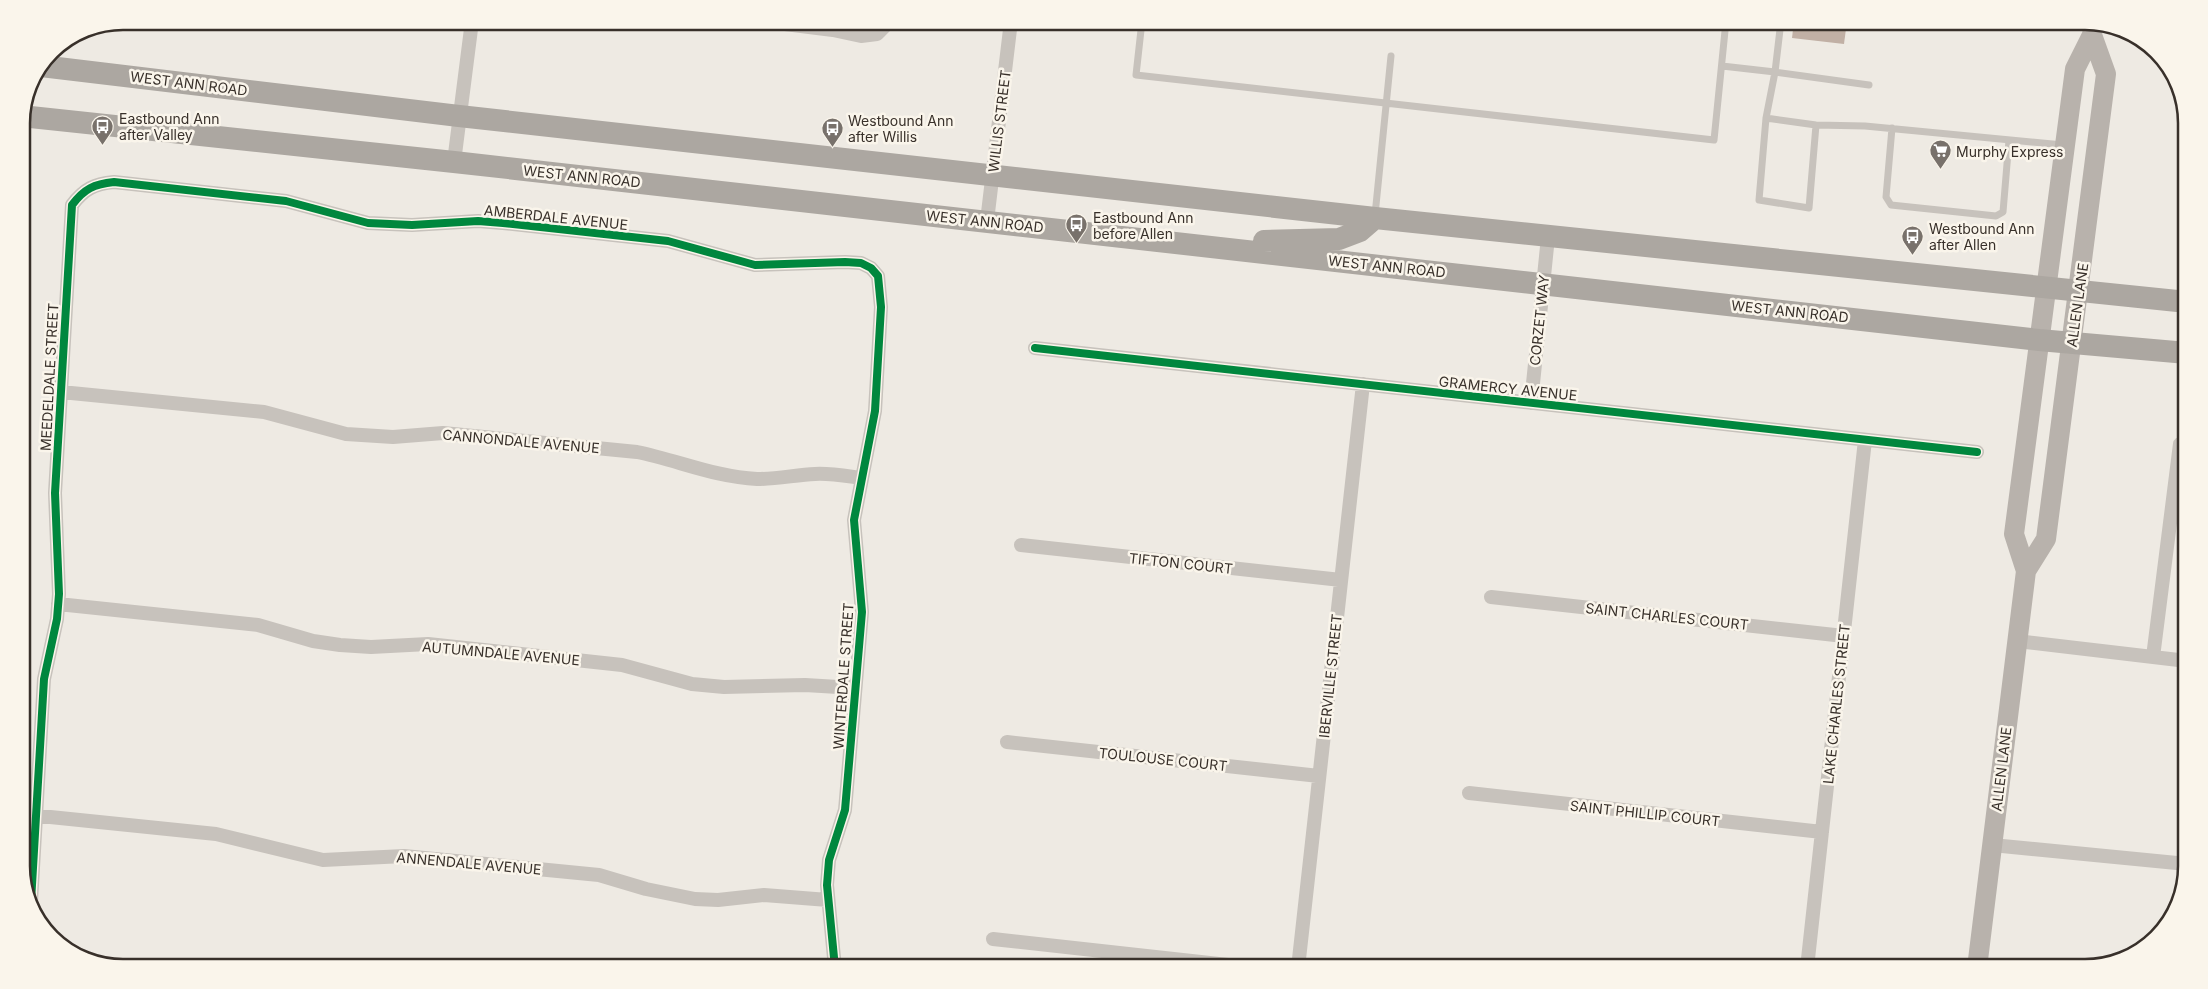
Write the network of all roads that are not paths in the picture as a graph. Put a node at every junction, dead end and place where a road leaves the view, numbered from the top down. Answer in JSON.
{"nodes":[{"id":1,"x":471,"y":30,"type":"edge"},
{"id":2,"x":833,"y":30,"type":"edge"},
{"id":3,"x":881,"y":30,"type":"edge"},
{"id":4,"x":1010,"y":30,"type":"edge"},
{"id":5,"x":1141,"y":30,"type":"edge"},
{"id":6,"x":1725,"y":30,"type":"edge"},
{"id":7,"x":1780,"y":30,"type":"edge"},
{"id":8,"x":2092,"y":31,"type":"edge"},
{"id":9,"x":2093,"y":31,"type":"edge"},
{"id":10,"x":1391,"y":56,"type":"dead end"},
{"id":11,"x":1722,"y":66,"type":"junction"},
{"id":12,"x":48,"y":67,"type":"edge"},
{"id":13,"x":1775,"y":72,"type":"junction"},
{"id":14,"x":1869,"y":85,"type":"dead end"},
{"id":15,"x":1386,"y":103,"type":"junction"},
{"id":16,"x":459,"y":116,"type":"junction"},
{"id":17,"x":30,"y":117,"type":"edge"},
{"id":18,"x":1766,"y":118,"type":"junction"},
{"id":19,"x":1816,"y":125,"type":"junction"},
{"id":20,"x":1892,"y":128,"type":"junction"},
{"id":21,"x":2009,"y":140,"type":"junction"},
{"id":22,"x":2065,"y":145,"type":"junction"},
{"id":23,"x":454,"y":162,"type":"junction"},
{"id":24,"x":992,"y":176,"type":"junction"},
{"id":25,"x":88,"y":188,"type":"joint"},
{"id":26,"x":1375,"y":218,"type":"junction"},
{"id":27,"x":987,"y":221,"type":"junction"},
{"id":28,"x":1548,"y":237,"type":"junction"},
{"id":29,"x":1178,"y":243,"type":"junction"},
{"id":30,"x":871,"y":268,"type":"joint"},
{"id":31,"x":1543,"y":283,"type":"junction"},
{"id":32,"x":2046,"y":288,"type":"junction"},
{"id":33,"x":2079,"y":291,"type":"junction"},
{"id":34,"x":2178,"y":301,"type":"edge"},
{"id":35,"x":2039,"y":340,"type":"junction"},
{"id":36,"x":2071,"y":343,"type":"junction"},
{"id":37,"x":1035,"y":348,"type":"dead end"},
{"id":38,"x":2178,"y":352,"type":"edge"},
{"id":39,"x":1363,"y":384,"type":"junction"},
{"id":40,"x":61,"y":392,"type":"junction"},
{"id":41,"x":1531,"y":403,"type":"junction"},
{"id":42,"x":1865,"y":440,"type":"junction"},
{"id":43,"x":1977,"y":452,"type":"dead end"},
{"id":44,"x":2178,"y":460,"type":"edge"},
{"id":45,"x":861,"y":478,"type":"junction"},
{"id":46,"x":1021,"y":545,"type":"dead end"},
{"id":47,"x":2026,"y":570,"type":"junction"},
{"id":48,"x":1341,"y":580,"type":"junction"},
{"id":49,"x":1491,"y":597,"type":"dead end"},
{"id":50,"x":58,"y":604,"type":"junction"},
{"id":51,"x":1844,"y":636,"type":"junction"},
{"id":52,"x":2017,"y":641,"type":"junction"},
{"id":53,"x":2153,"y":658,"type":"junction"},
{"id":54,"x":2178,"y":661,"type":"edge"},
{"id":55,"x":856,"y":688,"type":"junction"},
{"id":56,"x":1007,"y":742,"type":"dead end"},
{"id":57,"x":1319,"y":776,"type":"junction"},
{"id":58,"x":1469,"y":793,"type":"dead end"},
{"id":59,"x":30,"y":815,"type":"edge"},
{"id":60,"x":36,"y":816,"type":"junction"},
{"id":61,"x":1822,"y":832,"type":"junction"},
{"id":62,"x":1992,"y":845,"type":"junction"},
{"id":63,"x":2178,"y":863,"type":"edge"},
{"id":64,"x":32,"y":884,"type":"edge"},
{"id":65,"x":828,"y":900,"type":"junction"},
{"id":66,"x":993,"y":939,"type":"dead end"},
{"id":67,"x":834,"y":959,"type":"edge"},
{"id":68,"x":1174,"y":959,"type":"edge"},
{"id":69,"x":1299,"y":959,"type":"edge"},
{"id":70,"x":1808,"y":959,"type":"edge"},
{"id":71,"x":1978,"y":959,"type":"edge"}],
"edges":[{"from":1,"to":16,"type":"street"},
{"from":2,"to":3,"type":"street"},
{"from":4,"to":24,"type":"street","name":"WILLIS STREET"},
{"from":5,"to":15,"type":"lane"},
{"from":6,"to":11,"type":"lane"},
{"from":7,"to":13,"type":"lane"},
{"from":8,"to":22,"type":"main road","name":"ALLEN LANE"},
{"from":9,"to":33,"type":"main road","name":"ALLEN LANE"},
{"from":10,"to":15,"type":"lane"},
{"from":11,"to":13,"type":"lane"},
{"from":11,"to":15,"type":"lane"},
{"from":12,"to":16,"type":"main road","name":"WEST ANN ROAD"},
{"from":13,"to":14,"type":"lane"},
{"from":13,"to":18,"type":"lane"},
{"from":15,"to":26,"type":"lane"},
{"from":16,"to":23,"type":"street"},
{"from":16,"to":24,"type":"main road","name":"WEST ANN ROAD"},
{"from":17,"to":23,"type":"main road","name":"WEST ANN ROAD"},
{"from":18,"to":19,"type":"lane"},
{"from":18,"to":19,"type":"lane"},
{"from":19,"to":20,"type":"lane"},
{"from":20,"to":21,"type":"lane"},
{"from":20,"to":21,"type":"lane"},
{"from":21,"to":22,"type":"lane"},
{"from":22,"to":32,"type":"main road","name":"ALLEN LANE"},
{"from":23,"to":27,"type":"main road","name":"WEST ANN ROAD"},
{"from":24,"to":26,"type":"main road","name":"WEST ANN ROAD"},
{"from":24,"to":27,"type":"street","name":"WILLIS STREET"},
{"from":25,"to":30,"type":"street","name":"AMBERDALE AVENUE"},
{"from":25,"to":40,"type":"street","name":"MEEDELDALE STREET"},
{"from":26,"to":28,"type":"main road","name":"WEST ANN ROAD"},
{"from":26,"to":29,"type":"main road"},
{"from":27,"to":29,"type":"main road","name":"WEST ANN ROAD"},
{"from":28,"to":31,"type":"street","name":"CORZET WAY"},
{"from":28,"to":32,"type":"main road","name":"WEST ANN ROAD"},
{"from":29,"to":31,"type":"main road","name":"WEST ANN ROAD"},
{"from":30,"to":45,"type":"street","name":"WINTERDALE STREET"},
{"from":31,"to":35,"type":"main road","name":"WEST ANN ROAD"},
{"from":31,"to":41,"type":"street","name":"CORZET WAY"},
{"from":32,"to":33,"type":"main road","name":"WEST ANN ROAD"},
{"from":32,"to":35,"type":"main road","name":"ALLEN LANE"},
{"from":33,"to":34,"type":"main road","name":"WEST ANN ROAD"},
{"from":33,"to":36,"type":"main road","name":"ALLEN LANE"},
{"from":35,"to":36,"type":"main road","name":"WEST ANN ROAD"},
{"from":35,"to":47,"type":"main road","name":"ALLEN LANE"},
{"from":36,"to":38,"type":"main road","name":"WEST ANN ROAD"},
{"from":36,"to":47,"type":"main road","name":"ALLEN LANE"},
{"from":37,"to":39,"type":"street","name":"GRAMERCY AVENUE"},
{"from":39,"to":41,"type":"street","name":"GRAMERCY AVENUE"},
{"from":39,"to":48,"type":"street","name":"IBERVILLE STREET"},
{"from":40,"to":45,"type":"street","name":"CANNONDALE AVENUE"},
{"from":40,"to":50,"type":"street","name":"MEEDELDALE STREET"},
{"from":41,"to":42,"type":"street","name":"GRAMERCY AVENUE"},
{"from":42,"to":43,"type":"street","name":"GRAMERCY AVENUE"},
{"from":42,"to":51,"type":"street","name":"LAKE CHARLES STREET"},
{"from":44,"to":53,"type":"street"},
{"from":45,"to":55,"type":"street","name":"WINTERDALE STREET"},
{"from":46,"to":48,"type":"street","name":"TIFTON COURT"},
{"from":47,"to":52,"type":"main road","name":"ALLEN LANE"},
{"from":48,"to":57,"type":"street","name":"IBERVILLE STREET"},
{"from":49,"to":51,"type":"street","name":"SAINT CHARLES COURT"},
{"from":50,"to":55,"type":"street","name":"AUTUMNDALE AVENUE"},
{"from":50,"to":60,"type":"street","name":"MEEDELDALE STREET"},
{"from":51,"to":61,"type":"street","name":"LAKE CHARLES STREET"},
{"from":52,"to":53,"type":"street"},
{"from":52,"to":62,"type":"main road","name":"ALLEN LANE"},
{"from":53,"to":54,"type":"street"},
{"from":55,"to":65,"type":"street","name":"WINTERDALE STREET"},
{"from":56,"to":57,"type":"street","name":"TOULOUSE COURT"},
{"from":57,"to":69,"type":"street","name":"IBERVILLE STREET"},
{"from":58,"to":61,"type":"street","name":"SAINT PHILLIP COURT"},
{"from":59,"to":60,"type":"street","name":"ANNENDALE AVENUE"},
{"from":60,"to":64,"type":"street","name":"MEEDELDALE STREET"},
{"from":60,"to":65,"type":"street","name":"ANNENDALE AVENUE"},
{"from":61,"to":70,"type":"street","name":"LAKE CHARLES STREET"},
{"from":62,"to":63,"type":"street"},
{"from":62,"to":71,"type":"main road","name":"ALLEN LANE"},
{"from":65,"to":67,"type":"street","name":"WINTERDALE STREET"},
{"from":66,"to":68,"type":"street"}]}
